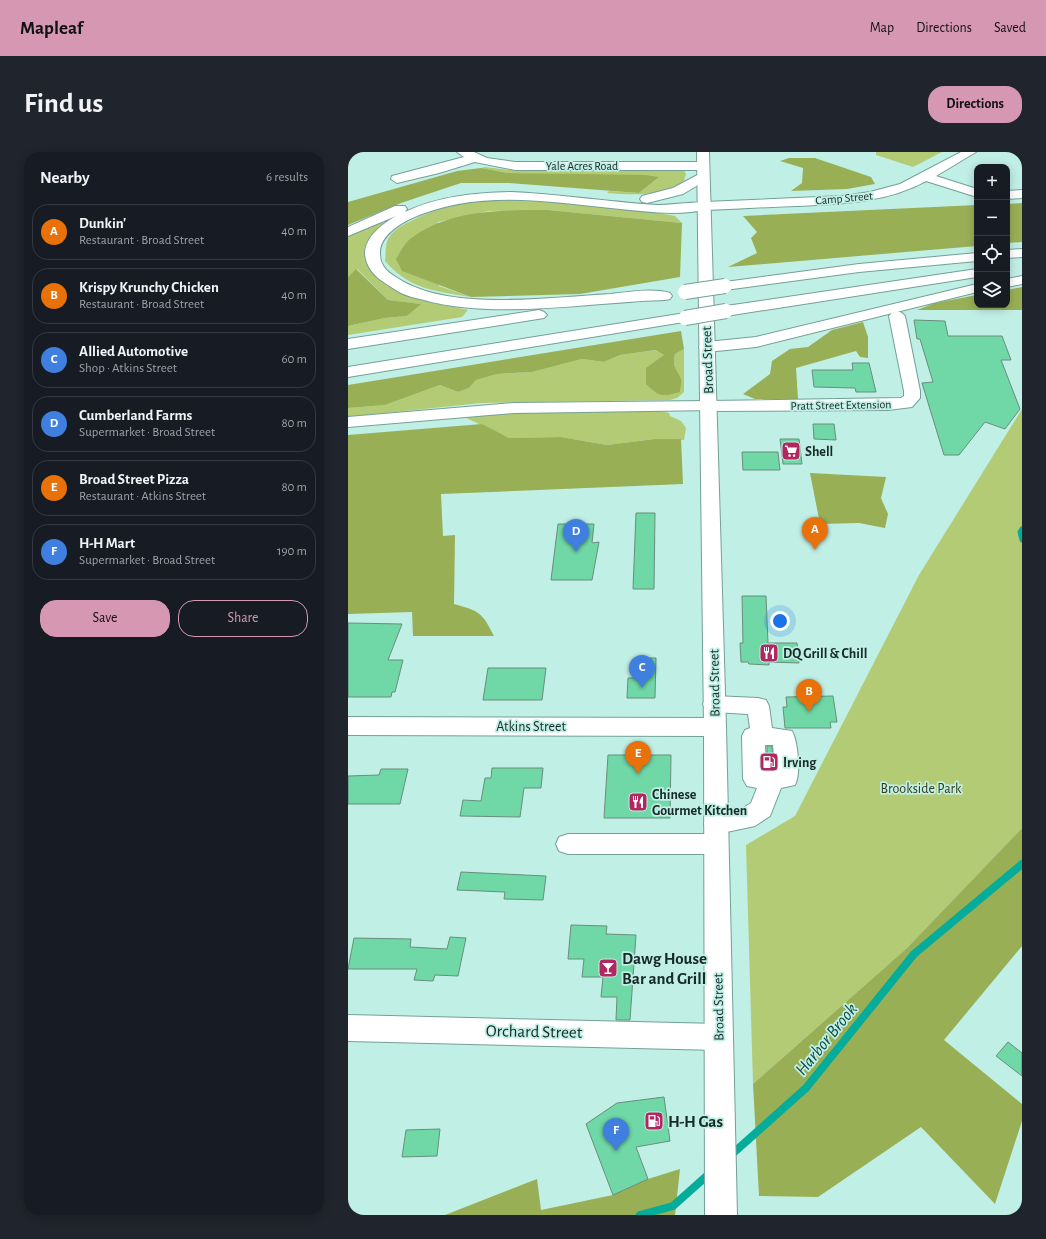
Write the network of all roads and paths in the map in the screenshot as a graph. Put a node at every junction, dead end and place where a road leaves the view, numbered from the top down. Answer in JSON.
{"nodes":[{"id":1,"x":703,"y":152,"type":"edge"},
{"id":2,"x":963,"y":154,"type":"edge"},
{"id":3,"x":468,"y":155,"type":"edge"},
{"id":4,"x":703,"y":171,"type":"junction"},
{"id":5,"x":924,"y":176,"type":"junction"},
{"id":6,"x":396,"y":179,"type":"dead end"},
{"id":7,"x":974,"y":192,"type":"edge"},
{"id":8,"x":1010,"y":194,"type":"edge"},
{"id":9,"x":1022,"y":194,"type":"edge"},
{"id":10,"x":647,"y":199,"type":"junction"},
{"id":11,"x":704,"y":206,"type":"junction"},
{"id":12,"x":348,"y":232,"type":"edge"},
{"id":13,"x":1022,"y":253,"type":"edge"},
{"id":14,"x":1010,"y":254,"type":"edge"},
{"id":15,"x":974,"y":257,"type":"edge"},
{"id":16,"x":1022,"y":269,"type":"edge"},
{"id":17,"x":1010,"y":270,"type":"edge"},
{"id":18,"x":974,"y":273,"type":"edge"},
{"id":19,"x":1022,"y":280,"type":"edge"},
{"id":20,"x":1010,"y":282,"type":"edge"},
{"id":21,"x":974,"y":289,"type":"edge"},
{"id":22,"x":665,"y":296,"type":"junction"},
{"id":23,"x":897,"y":316,"type":"dead end"},
{"id":24,"x":348,"y":344,"type":"edge"},
{"id":25,"x":707,"y":347,"type":"junction"},
{"id":26,"x":348,"y":372,"type":"edge"},
{"id":27,"x":708,"y":406,"type":"junction"},
{"id":28,"x":348,"y":422,"type":"edge"},
{"id":29,"x":714,"y":715,"type":"junction"},
{"id":30,"x":348,"y":726,"type":"edge"},
{"id":31,"x":716,"y":834,"type":"junction"},
{"id":32,"x":568,"y":844,"type":"dead end"},
{"id":33,"x":348,"y":1028,"type":"edge"},
{"id":34,"x":719,"y":1037,"type":"junction"},
{"id":35,"x":721,"y":1202,"type":"edge"}],
"edges":[{"from":1,"to":4,"type":"main road","name":"Broad Street"},
{"from":2,"to":5,"type":"main road","name":"Camp Street"},
{"from":3,"to":4,"type":"main road","name":"Yale Acres Road"},
{"from":3,"to":6,"type":"main road"},
{"from":4,"to":10,"type":"main road"},
{"from":4,"to":11,"type":"main road","name":"Broad Street"},
{"from":5,"to":7,"type":"main road"},
{"from":5,"to":11,"type":"main road","name":"Camp Street"},
{"from":8,"to":9,"type":"main road"},
{"from":10,"to":11,"type":"main road"},
{"from":10,"to":12,"type":"main road"},
{"from":11,"to":22,"type":"main road"},
{"from":11,"to":25,"type":"main road","name":"Broad Street"},
{"from":13,"to":14,"type":"main road"},
{"from":15,"to":22,"type":"main road","bridge":true},
{"from":16,"to":17,"type":"main road"},
{"from":18,"to":26,"type":"main road","bridge":true},
{"from":19,"to":20,"type":"main road"},
{"from":21,"to":25,"type":"main road"},
{"from":22,"to":24,"type":"main road"},
{"from":23,"to":27,"type":"main road","name":"Pratt Street Extension"},
{"from":25,"to":27,"type":"main road","name":"Broad Street"},
{"from":27,"to":28,"type":"main road"},
{"from":27,"to":29,"type":"main road","name":"Broad Street"},
{"from":29,"to":30,"type":"main road","name":"Atkins Street"},
{"from":29,"to":31,"type":"main road","name":"Broad Street"},
{"from":29,"to":31,"type":"main road","name":"Atkins Street"},
{"from":31,"to":32,"type":"main road"},
{"from":31,"to":34,"type":"main road","name":"Broad Street"},
{"from":33,"to":34,"type":"main road","name":"Orchard Street"},
{"from":34,"to":35,"type":"main road","name":"Broad Street"}]}
